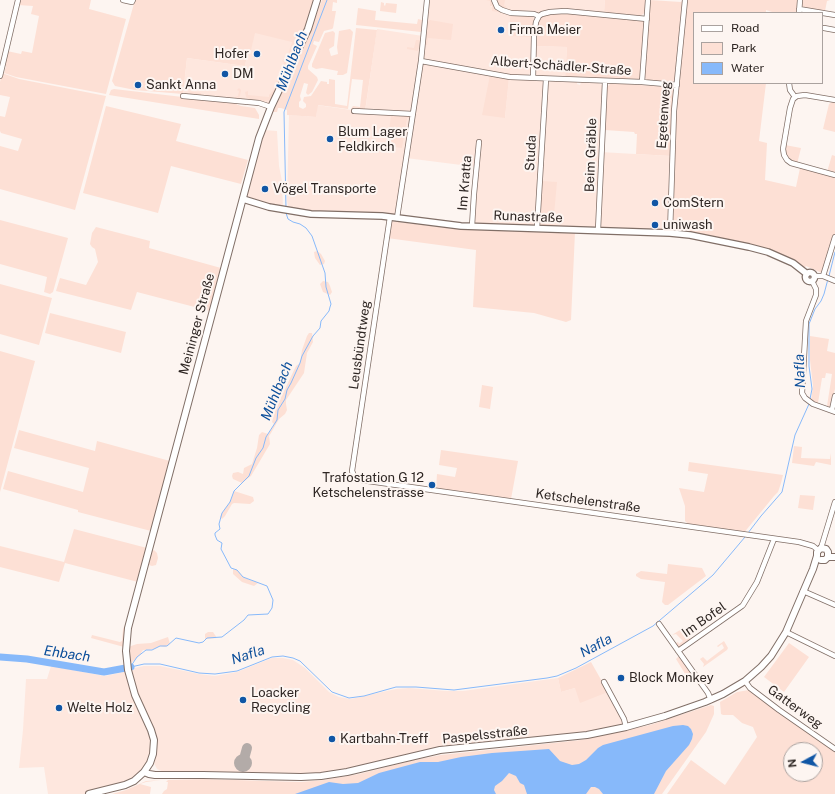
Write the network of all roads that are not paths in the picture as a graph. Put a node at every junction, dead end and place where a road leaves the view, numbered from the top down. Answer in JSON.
{"nodes":[{"id":1,"x":18,"y":0,"type":"edge"},
{"id":2,"x":123,"y":0,"type":"edge"},
{"id":3,"x":318,"y":0,"type":"edge"},
{"id":4,"x":427,"y":0,"type":"edge"},
{"id":5,"x":494,"y":0,"type":"edge"},
{"id":6,"x":648,"y":0,"type":"edge"},
{"id":7,"x":685,"y":0,"type":"edge"},
{"id":8,"x":800,"y":0,"type":"edge"},
{"id":9,"x":132,"y":1,"type":"edge"},
{"id":10,"x":799,"y":11,"type":"edge"},
{"id":11,"x":823,"y":14,"type":"edge"},
{"id":12,"x":835,"y":15,"type":"edge"},
{"id":13,"x":539,"y":16,"type":"junction"},
{"id":14,"x":647,"y":19,"type":"junction"},
{"id":15,"x":824,"y":28,"type":"dead end"},
{"id":16,"x":835,"y":30,"type":"edge"},
{"id":17,"x":421,"y":61,"type":"junction"},
{"id":18,"x":1,"y":65,"type":"edge"},
{"id":19,"x":0,"y":76,"type":"edge"},
{"id":20,"x":533,"y":78,"type":"junction"},
{"id":21,"x":546,"y":79,"type":"junction"},
{"id":22,"x":605,"y":81,"type":"junction"},
{"id":23,"x":642,"y":82,"type":"junction"},
{"id":24,"x":789,"y":84,"type":"edge"},
{"id":25,"x":677,"y":85,"type":"junction"},
{"id":26,"x":183,"y":96,"type":"dead end"},
{"id":27,"x":795,"y":97,"type":"junction"},
{"id":28,"x":835,"y":100,"type":"edge"},
{"id":29,"x":271,"y":107,"type":"junction"},
{"id":30,"x":354,"y":111,"type":"dead end"},
{"id":31,"x":413,"y":114,"type":"junction"},
{"id":32,"x":479,"y":142,"type":"dead end"},
{"id":33,"x":835,"y":175,"type":"edge"},
{"id":34,"x":243,"y":199,"type":"junction"},
{"id":35,"x":390,"y":217,"type":"junction"},
{"id":36,"x":397,"y":218,"type":"junction"},
{"id":37,"x":472,"y":226,"type":"junction"},
{"id":38,"x":537,"y":228,"type":"junction"},
{"id":39,"x":598,"y":230,"type":"junction"},
{"id":40,"x":670,"y":233,"type":"junction"},
{"id":41,"x":835,"y":237,"type":"edge"},
{"id":42,"x":826,"y":277,"type":"junction"},
{"id":43,"x":813,"y":279,"type":"junction"},
{"id":44,"x":835,"y":281,"type":"edge"},
{"id":45,"x":835,"y":396,"type":"edge"},
{"id":46,"x":833,"y":411,"type":"edge"},
{"id":47,"x":354,"y":477,"type":"joint"},
{"id":48,"x":835,"y":502,"type":"edge"},
{"id":49,"x":774,"y":539,"type":"junction"},
{"id":50,"x":823,"y":553,"type":"junction"},
{"id":51,"x":835,"y":556,"type":"edge"},
{"id":52,"x":803,"y":591,"type":"junction"},
{"id":53,"x":835,"y":605,"type":"edge"},
{"id":54,"x":659,"y":624,"type":"dead end"},
{"id":55,"x":786,"y":632,"type":"junction"},
{"id":56,"x":678,"y":652,"type":"junction"},
{"id":57,"x":835,"y":656,"type":"edge"},
{"id":58,"x":745,"y":681,"type":"junction"},
{"id":59,"x":604,"y":682,"type":"dead end"},
{"id":60,"x":712,"y":699,"type":"junction"},
{"id":61,"x":626,"y":727,"type":"junction"},
{"id":62,"x":835,"y":749,"type":"edge"},
{"id":63,"x":148,"y":765,"type":"junction"},
{"id":64,"x":144,"y":772,"type":"junction"},
{"id":65,"x":161,"y":775,"type":"junction"},
{"id":66,"x":89,"y":794,"type":"edge"}],
"edges":[{"from":1,"to":18,"type":"street"},
{"from":2,"to":9,"type":"street"},
{"from":3,"to":29,"type":"main road","name":"Meininger Straße"},
{"from":4,"to":17,"type":"street"},
{"from":5,"to":13,"type":"street"},
{"from":6,"to":14,"type":"street"},
{"from":7,"to":25,"type":"street","name":"Egetenweg"},
{"from":8,"to":10,"type":"street"},
{"from":11,"to":12,"type":"street"},
{"from":13,"to":14,"type":"street"},
{"from":13,"to":20,"type":"street"},
{"from":14,"to":23,"type":"street"},
{"from":15,"to":16,"type":"street"},
{"from":17,"to":20,"type":"street","name":"Albert-Schädler-Straße"},
{"from":17,"to":31,"type":"street"},
{"from":18,"to":19,"type":"street"},
{"from":20,"to":21,"type":"street","name":"Albert-Schädler-Straße"},
{"from":21,"to":22,"type":"street","name":"Albert-Schädler-Straße"},
{"from":21,"to":38,"type":"street","name":"Studa"},
{"from":22,"to":23,"type":"street","name":"Albert-Schädler-Straße"},
{"from":22,"to":39,"type":"street","name":"Beim Gräble"},
{"from":23,"to":25,"type":"street","name":"Albert-Schädler-Straße"},
{"from":24,"to":27,"type":"street"},
{"from":25,"to":40,"type":"street","name":"Egetenweg"},
{"from":26,"to":29,"type":"street"},
{"from":27,"to":28,"type":"street"},
{"from":27,"to":33,"type":"street"},
{"from":29,"to":34,"type":"main road","name":"Meininger Straße"},
{"from":30,"to":31,"type":"street"},
{"from":31,"to":36,"type":"street"},
{"from":32,"to":37,"type":"street","name":"Im Kratta"},
{"from":34,"to":35,"type":"street","name":"Runastraße"},
{"from":34,"to":63,"type":"main road","name":"Meininger Straße"},
{"from":35,"to":36,"type":"street","name":"Runastraße"},
{"from":35,"to":47,"type":"street","name":"Leusbündtweg"},
{"from":36,"to":37,"type":"street","name":"Runastraße"},
{"from":37,"to":38,"type":"street","name":"Runastraße"},
{"from":38,"to":39,"type":"street","name":"Runastraße"},
{"from":39,"to":40,"type":"street","name":"Runastraße"},
{"from":40,"to":43,"type":"street","name":"Runastraße"},
{"from":41,"to":42,"type":"street"},
{"from":42,"to":43,"type":"street"},
{"from":42,"to":44,"type":"street"},
{"from":43,"to":46,"type":"street"},
{"from":45,"to":46,"type":"street"},
{"from":47,"to":49,"type":"street","name":"Ketschelenstraße"},
{"from":48,"to":50,"type":"street"},
{"from":49,"to":50,"type":"street","name":"Ketschelenstraße"},
{"from":49,"to":56,"type":"street","name":"Im Bofel"},
{"from":50,"to":51,"type":"main road","name":"Ketschelenstraße"},
{"from":50,"to":52,"type":"main road","name":"Paspelsstraße"},
{"from":52,"to":53,"type":"street"},
{"from":52,"to":55,"type":"main road","name":"Paspelsstraße"},
{"from":54,"to":56,"type":"street"},
{"from":55,"to":57,"type":"street"},
{"from":55,"to":58,"type":"main road","name":"Paspelsstraße"},
{"from":56,"to":60,"type":"street"},
{"from":58,"to":60,"type":"main road","name":"Paspelsstraße"},
{"from":58,"to":62,"type":"street","name":"Gatterweg"},
{"from":59,"to":61,"type":"street"},
{"from":60,"to":61,"type":"main road","name":"Paspelsstraße"},
{"from":61,"to":65,"type":"main road","name":"Paspelsstraße"},
{"from":63,"to":64,"type":"main road"},
{"from":63,"to":65,"type":"main road"},
{"from":64,"to":65,"type":"main road","name":"Paspelsstraße"},
{"from":64,"to":66,"type":"main road"}]}
